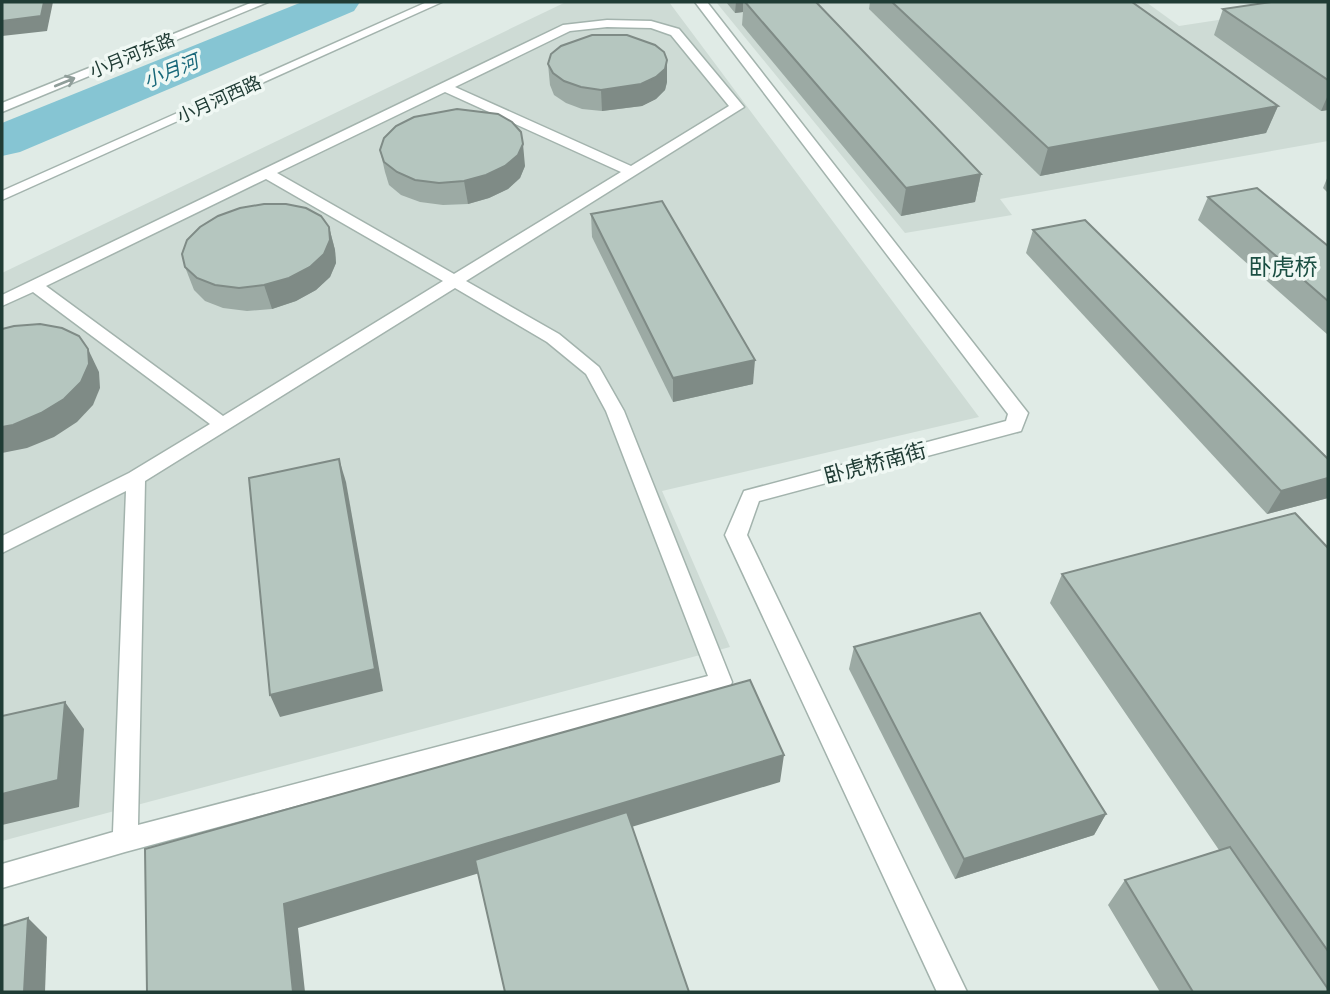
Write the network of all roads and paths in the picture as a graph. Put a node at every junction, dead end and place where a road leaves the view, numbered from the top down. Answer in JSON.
{"nodes":[{"id":1,"x":262,"y":2,"type":"edge"},
{"id":2,"x":436,"y":2,"type":"edge"},
{"id":3,"x":701,"y":2,"type":"edge"},
{"id":4,"x":445,"y":87,"type":"junction"},
{"id":5,"x":2,"y":108,"type":"edge"},
{"id":6,"x":632,"y":172,"type":"junction"},
{"id":7,"x":266,"y":173,"type":"junction"},
{"id":8,"x":2,"y":196,"type":"edge"},
{"id":9,"x":453,"y":282,"type":"junction"},
{"id":10,"x":34,"y":285,"type":"junction"},
{"id":11,"x":2,"y":301,"type":"edge"},
{"id":12,"x":223,"y":425,"type":"junction"},
{"id":13,"x":136,"y":478,"type":"junction"},
{"id":14,"x":2,"y":545,"type":"edge"},
{"id":15,"x":125,"y":840,"type":"junction"},
{"id":16,"x":2,"y":876,"type":"edge"},
{"id":17,"x":952,"y":992,"type":"edge"}],
"edges":[{"from":5,"to":1,"type":"lane","name":"小月河东路","one_way":true},
{"from":2,"to":8,"type":"lane","name":"小月河西路"},
{"from":3,"to":17,"type":"street","name":"卧虎桥南街"},
{"from":4,"to":6,"type":"lane"},
{"from":4,"to":6,"type":"lane"},
{"from":4,"to":7,"type":"lane"},
{"from":6,"to":9,"type":"lane"},
{"from":7,"to":9,"type":"lane"},
{"from":7,"to":10,"type":"lane"},
{"from":9,"to":12,"type":"lane"},
{"from":9,"to":15,"type":"lane"},
{"from":10,"to":11,"type":"lane"},
{"from":10,"to":12,"type":"lane"},
{"from":12,"to":13,"type":"lane"},
{"from":13,"to":14,"type":"lane"},
{"from":13,"to":15,"type":"lane"},
{"from":15,"to":16,"type":"lane"}]}
